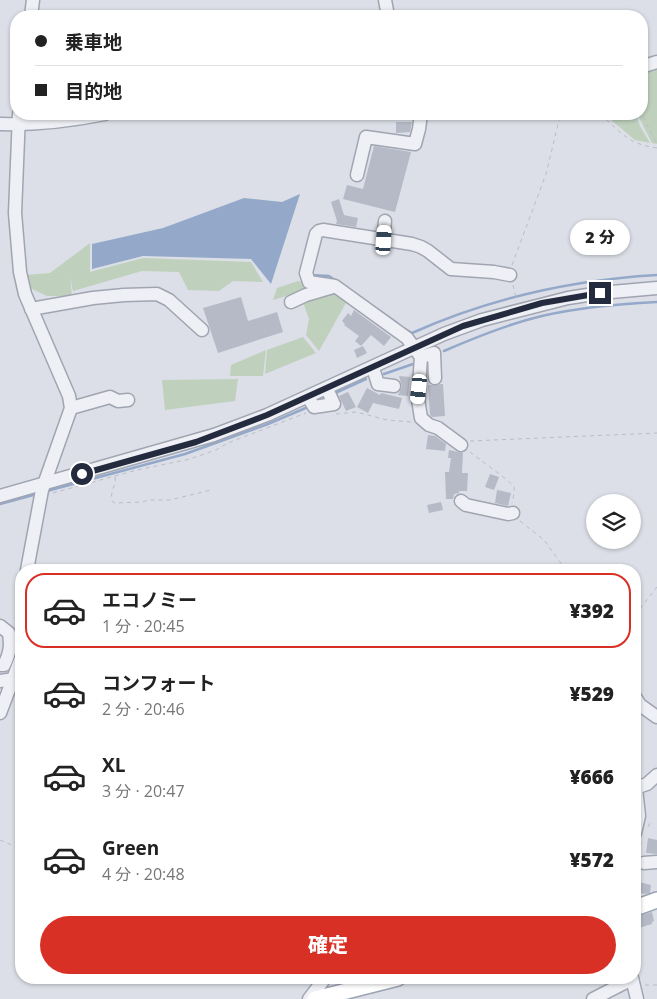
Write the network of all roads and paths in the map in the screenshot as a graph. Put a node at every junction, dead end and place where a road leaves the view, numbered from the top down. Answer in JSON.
{"nodes":[{"id":1,"x":15,"y":120,"type":"edge"},
{"id":2,"x":19,"y":120,"type":"edge"},
{"id":3,"x":42,"y":120,"type":"edge"},
{"id":4,"x":72,"y":120,"type":"edge"},
{"id":5,"x":420,"y":120,"type":"edge"},
{"id":6,"x":559,"y":120,"type":"edge"},
{"id":7,"x":606,"y":120,"type":"edge"},
{"id":8,"x":645,"y":120,"type":"edge"},
{"id":9,"x":0,"y":124,"type":"edge"},
{"id":10,"x":657,"y":144,"type":"edge"},
{"id":11,"x":657,"y":148,"type":"edge"},
{"id":12,"x":357,"y":174,"type":"dead end"},
{"id":13,"x":385,"y":221,"type":"dead end"},
{"id":14,"x":384,"y":240,"type":"junction"},
{"id":15,"x":510,"y":275,"type":"junction"},
{"id":16,"x":335,"y":286,"type":"junction"},
{"id":17,"x":657,"y":288,"type":"edge"},
{"id":18,"x":517,"y":298,"type":"dead end"},
{"id":19,"x":291,"y":302,"type":"dead end"},
{"id":20,"x":31,"y":309,"type":"junction"},
{"id":21,"x":202,"y":330,"type":"dead end"},
{"id":22,"x":418,"y":352,"type":"junction"},
{"id":23,"x":373,"y":368,"type":"junction"},
{"id":24,"x":436,"y":378,"type":"dead end"},
{"id":25,"x":394,"y":386,"type":"dead end"},
{"id":26,"x":128,"y":400,"type":"dead end"},
{"id":27,"x":312,"y":403,"type":"junction"},
{"id":28,"x":71,"y":408,"type":"junction"},
{"id":29,"x":337,"y":415,"type":"dead end"},
{"id":30,"x":421,"y":418,"type":"junction"},
{"id":31,"x":657,"y":432,"type":"edge"},
{"id":32,"x":461,"y":445,"type":"joint"},
{"id":33,"x":115,"y":476,"type":"junction"},
{"id":34,"x":211,"y":490,"type":"dead end"},
{"id":35,"x":42,"y":492,"type":"junction"},
{"id":36,"x":0,"y":496,"type":"edge"},
{"id":37,"x":461,"y":501,"type":"dead end"},
{"id":38,"x":513,"y":513,"type":"dead end"},
{"id":39,"x":28,"y":564,"type":"edge"},
{"id":40,"x":657,"y":587,"type":"edge"},
{"id":41,"x":641,"y":607,"type":"edge"},
{"id":42,"x":0,"y":626,"type":"edge"},
{"id":43,"x":5,"y":642,"type":"edge"},
{"id":44,"x":2,"y":665,"type":"edge"},
{"id":45,"x":15,"y":667,"type":"edge"},
{"id":46,"x":7,"y":680,"type":"edge"},
{"id":47,"x":641,"y":706,"type":"edge"},
{"id":48,"x":0,"y":713,"type":"edge"},
{"id":49,"x":657,"y":717,"type":"edge"},
{"id":50,"x":657,"y":775,"type":"edge"},
{"id":51,"x":641,"y":786,"type":"edge"},
{"id":52,"x":651,"y":821,"type":"dead end"},
{"id":53,"x":642,"y":832,"type":"edge"},
{"id":54,"x":0,"y":840,"type":"edge"},
{"id":55,"x":15,"y":846,"type":"edge"},
{"id":56,"x":641,"y":855,"type":"edge"},
{"id":57,"x":651,"y":863,"type":"edge"},
{"id":58,"x":657,"y":900,"type":"edge"},
{"id":59,"x":641,"y":906,"type":"edge"},
{"id":60,"x":641,"y":982,"type":"edge"},
{"id":61,"x":320,"y":984,"type":"edge"},
{"id":62,"x":374,"y":984,"type":"edge"},
{"id":63,"x":624,"y":984,"type":"edge"},
{"id":64,"x":633,"y":984,"type":"edge"},
{"id":65,"x":657,"y":985,"type":"edge"},
{"id":66,"x":309,"y":999,"type":"edge"},
{"id":67,"x":315,"y":999,"type":"edge"},
{"id":68,"x":593,"y":999,"type":"edge"},
{"id":69,"x":637,"y":999,"type":"edge"}],
"edges":[{"from":1,"to":9,"type":"street"},
{"from":2,"to":20,"type":"street"},
{"from":3,"to":4,"type":"street"},
{"from":5,"to":12,"type":"street"},
{"from":6,"to":15,"type":"path"},
{"from":7,"to":11,"type":"path"},
{"from":8,"to":10,"type":"path"},
{"from":13,"to":14,"type":"street"},
{"from":14,"to":15,"type":"street"},
{"from":14,"to":16,"type":"street"},
{"from":15,"to":18,"type":"path"},
{"from":16,"to":19,"type":"street"},
{"from":16,"to":22,"type":"street"},
{"from":17,"to":22,"type":"street"},
{"from":20,"to":21,"type":"street"},
{"from":20,"to":28,"type":"street"},
{"from":22,"to":23,"type":"street"},
{"from":22,"to":24,"type":"street"},
{"from":22,"to":30,"type":"street"},
{"from":23,"to":25,"type":"street"},
{"from":23,"to":27,"type":"street"},
{"from":26,"to":28,"type":"street"},
{"from":27,"to":33,"type":"path"},
{"from":27,"to":35,"type":"street"},
{"from":28,"to":35,"type":"street"},
{"from":29,"to":30,"type":"path"},
{"from":30,"to":32,"type":"street"},
{"from":31,"to":32,"type":"path"},
{"from":33,"to":34,"type":"path"},
{"from":33,"to":35,"type":"path"},
{"from":35,"to":36,"type":"street"},
{"from":35,"to":39,"type":"street"},
{"from":37,"to":38,"type":"street"},
{"from":40,"to":41,"type":"path"},
{"from":42,"to":43,"type":"street"},
{"from":43,"to":44,"type":"street"},
{"from":44,"to":46,"type":"street"},
{"from":45,"to":46,"type":"street"},
{"from":46,"to":48,"type":"street"},
{"from":47,"to":49,"type":"street"},
{"from":50,"to":51,"type":"street"},
{"from":52,"to":53,"type":"path"},
{"from":54,"to":55,"type":"path"},
{"from":56,"to":57,"type":"path"},
{"from":58,"to":59,"type":"main road"},
{"from":60,"to":65,"type":"path"},
{"from":61,"to":66,"type":"street"},
{"from":62,"to":67,"type":"main road"},
{"from":63,"to":68,"type":"street"},
{"from":64,"to":69,"type":"street"}]}
